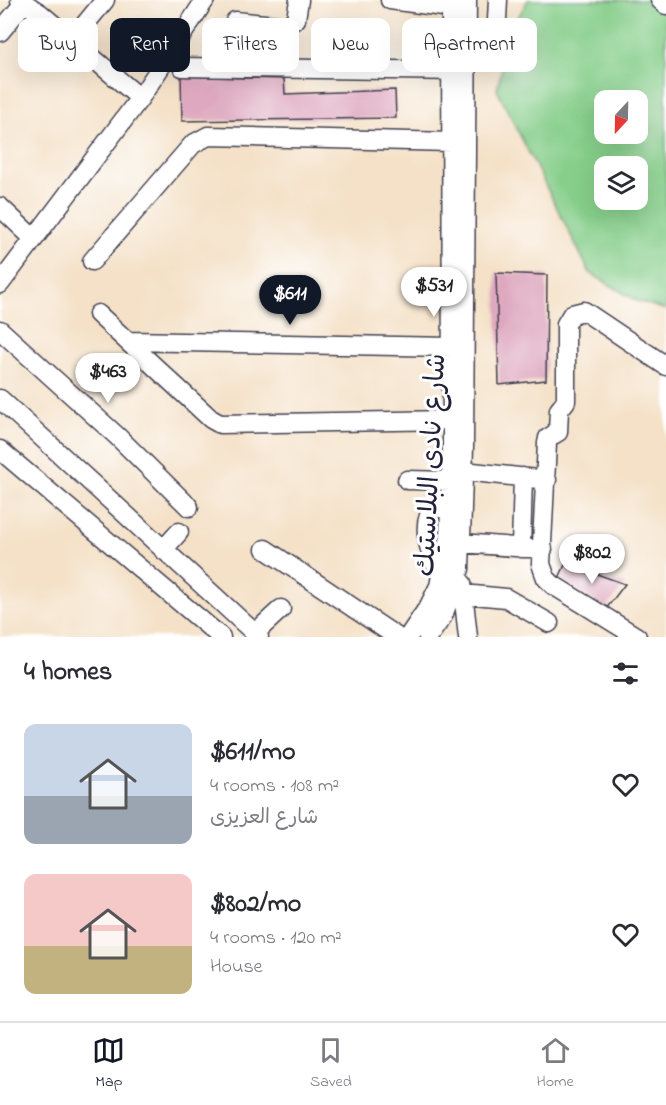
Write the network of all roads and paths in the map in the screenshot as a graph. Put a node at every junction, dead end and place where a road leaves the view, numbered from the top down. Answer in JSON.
{"nodes":[{"id":1,"x":105,"y":0,"type":"edge"},
{"id":2,"x":206,"y":0,"type":"edge"},
{"id":3,"x":299,"y":0,"type":"edge"},
{"id":4,"x":390,"y":0,"type":"edge"},
{"id":5,"x":498,"y":0,"type":"edge"},
{"id":6,"x":660,"y":0,"type":"edge"},
{"id":7,"x":31,"y":3,"type":"edge"},
{"id":8,"x":456,"y":3,"type":"edge"},
{"id":9,"x":666,"y":5,"type":"edge"},
{"id":10,"x":48,"y":18,"type":"edge"},
{"id":11,"x":90,"y":18,"type":"edge"},
{"id":12,"x":296,"y":18,"type":"edge"},
{"id":13,"x":457,"y":18,"type":"edge"},
{"id":14,"x":497,"y":18,"type":"edge"},
{"id":15,"x":0,"y":32,"type":"edge"},
{"id":16,"x":98,"y":62,"type":"edge"},
{"id":17,"x":190,"y":67,"type":"edge"},
{"id":18,"x":402,"y":70,"type":"edge"},
{"id":19,"x":459,"y":72,"type":"edge"},
{"id":20,"x":459,"y":72,"type":"edge"},
{"id":21,"x":140,"y":98,"type":"junction"},
{"id":22,"x":451,"y":142,"type":"junction"},
{"id":23,"x":0,"y":207,"type":"edge"},
{"id":24,"x":33,"y":238,"type":"junction"},
{"id":25,"x":92,"y":261,"type":"dead end"},
{"id":26,"x":0,"y":284,"type":"edge"},
{"id":27,"x":98,"y":314,"type":"dead end"},
{"id":28,"x":0,"y":330,"type":"edge"},
{"id":29,"x":127,"y":341,"type":"junction"},
{"id":30,"x":452,"y":348,"type":"junction"},
{"id":31,"x":666,"y":366,"type":"edge"},
{"id":32,"x":0,"y":399,"type":"edge"},
{"id":33,"x":452,"y":420,"type":"junction"},
{"id":34,"x":0,"y":450,"type":"edge"},
{"id":35,"x":457,"y":476,"type":"junction"},
{"id":36,"x":523,"y":477,"type":"junction"},
{"id":37,"x":407,"y":480,"type":"dead end"},
{"id":38,"x":547,"y":480,"type":"junction"},
{"id":39,"x":189,"y":507,"type":"dead end"},
{"id":40,"x":179,"y":531,"type":"dead end"},
{"id":41,"x":461,"y":543,"type":"junction"},
{"id":42,"x":521,"y":548,"type":"junction"},
{"id":43,"x":265,"y":549,"type":"dead end"},
{"id":44,"x":543,"y":549,"type":"junction"},
{"id":45,"x":163,"y":550,"type":"junction"},
{"id":46,"x":460,"y":569,"type":"junction"},
{"id":47,"x":463,"y":594,"type":"junction"},
{"id":48,"x":281,"y":609,"type":"dead end"},
{"id":49,"x":549,"y":623,"type":"dead end"},
{"id":50,"x":257,"y":635,"type":"edge"},
{"id":51,"x":221,"y":637,"type":"edge"},
{"id":52,"x":397,"y":637,"type":"edge"},
{"id":53,"x":408,"y":637,"type":"edge"},
{"id":54,"x":428,"y":637,"type":"edge"},
{"id":55,"x":468,"y":637,"type":"edge"},
{"id":56,"x":637,"y":637,"type":"edge"}],
"edges":[{"from":1,"to":11,"type":"street"},
{"from":2,"to":21,"type":"street"},
{"from":3,"to":12,"type":"street"},
{"from":4,"to":8,"type":"street"},
{"from":5,"to":14,"type":"street"},
{"from":6,"to":9,"type":"street"},
{"from":7,"to":10,"type":"street"},
{"from":7,"to":15,"type":"street"},
{"from":8,"to":13,"type":"street","name":"شارع نادى البلاستيك"},
{"from":16,"to":21,"type":"street"},
{"from":17,"to":18,"type":"street"},
{"from":19,"to":22,"type":"street","name":"شارع نادى البلاستيك"},
{"from":20,"to":35,"type":"street","name":"شارع نادى البلاستيك"},
{"from":21,"to":24,"type":"street"},
{"from":22,"to":25,"type":"street"},
{"from":22,"to":30,"type":"street","name":"شارع نادى البلاستيك"},
{"from":23,"to":24,"type":"street"},
{"from":24,"to":26,"type":"street"},
{"from":27,"to":29,"type":"street"},
{"from":28,"to":39,"type":"street"},
{"from":29,"to":30,"type":"street"},
{"from":29,"to":33,"type":"street"},
{"from":30,"to":33,"type":"street","name":"شارع نادى البلاستيك"},
{"from":31,"to":38,"type":"street"},
{"from":32,"to":45,"type":"street"},
{"from":33,"to":35,"type":"street","name":"شارع نادى البلاستيك"},
{"from":34,"to":51,"type":"street"},
{"from":35,"to":36,"type":"street"},
{"from":35,"to":37,"type":"street"},
{"from":35,"to":41,"type":"street","name":"شارع نادى البلاستيك"},
{"from":35,"to":53,"type":"street","name":"شارع نادى البلاستيك"},
{"from":36,"to":38,"type":"street"},
{"from":36,"to":42,"type":"street"},
{"from":38,"to":44,"type":"street"},
{"from":40,"to":45,"type":"street"},
{"from":41,"to":42,"type":"street"},
{"from":41,"to":46,"type":"street","name":"شارع نادى البلاستيك"},
{"from":42,"to":44,"type":"street"},
{"from":43,"to":52,"type":"street"},
{"from":44,"to":56,"type":"street"},
{"from":45,"to":50,"type":"street"},
{"from":46,"to":47,"type":"street"},
{"from":46,"to":54,"type":"street","name":"شارع نادى البلاستيك"},
{"from":47,"to":49,"type":"street"},
{"from":47,"to":55,"type":"street"},
{"from":48,"to":50,"type":"street"}]}
